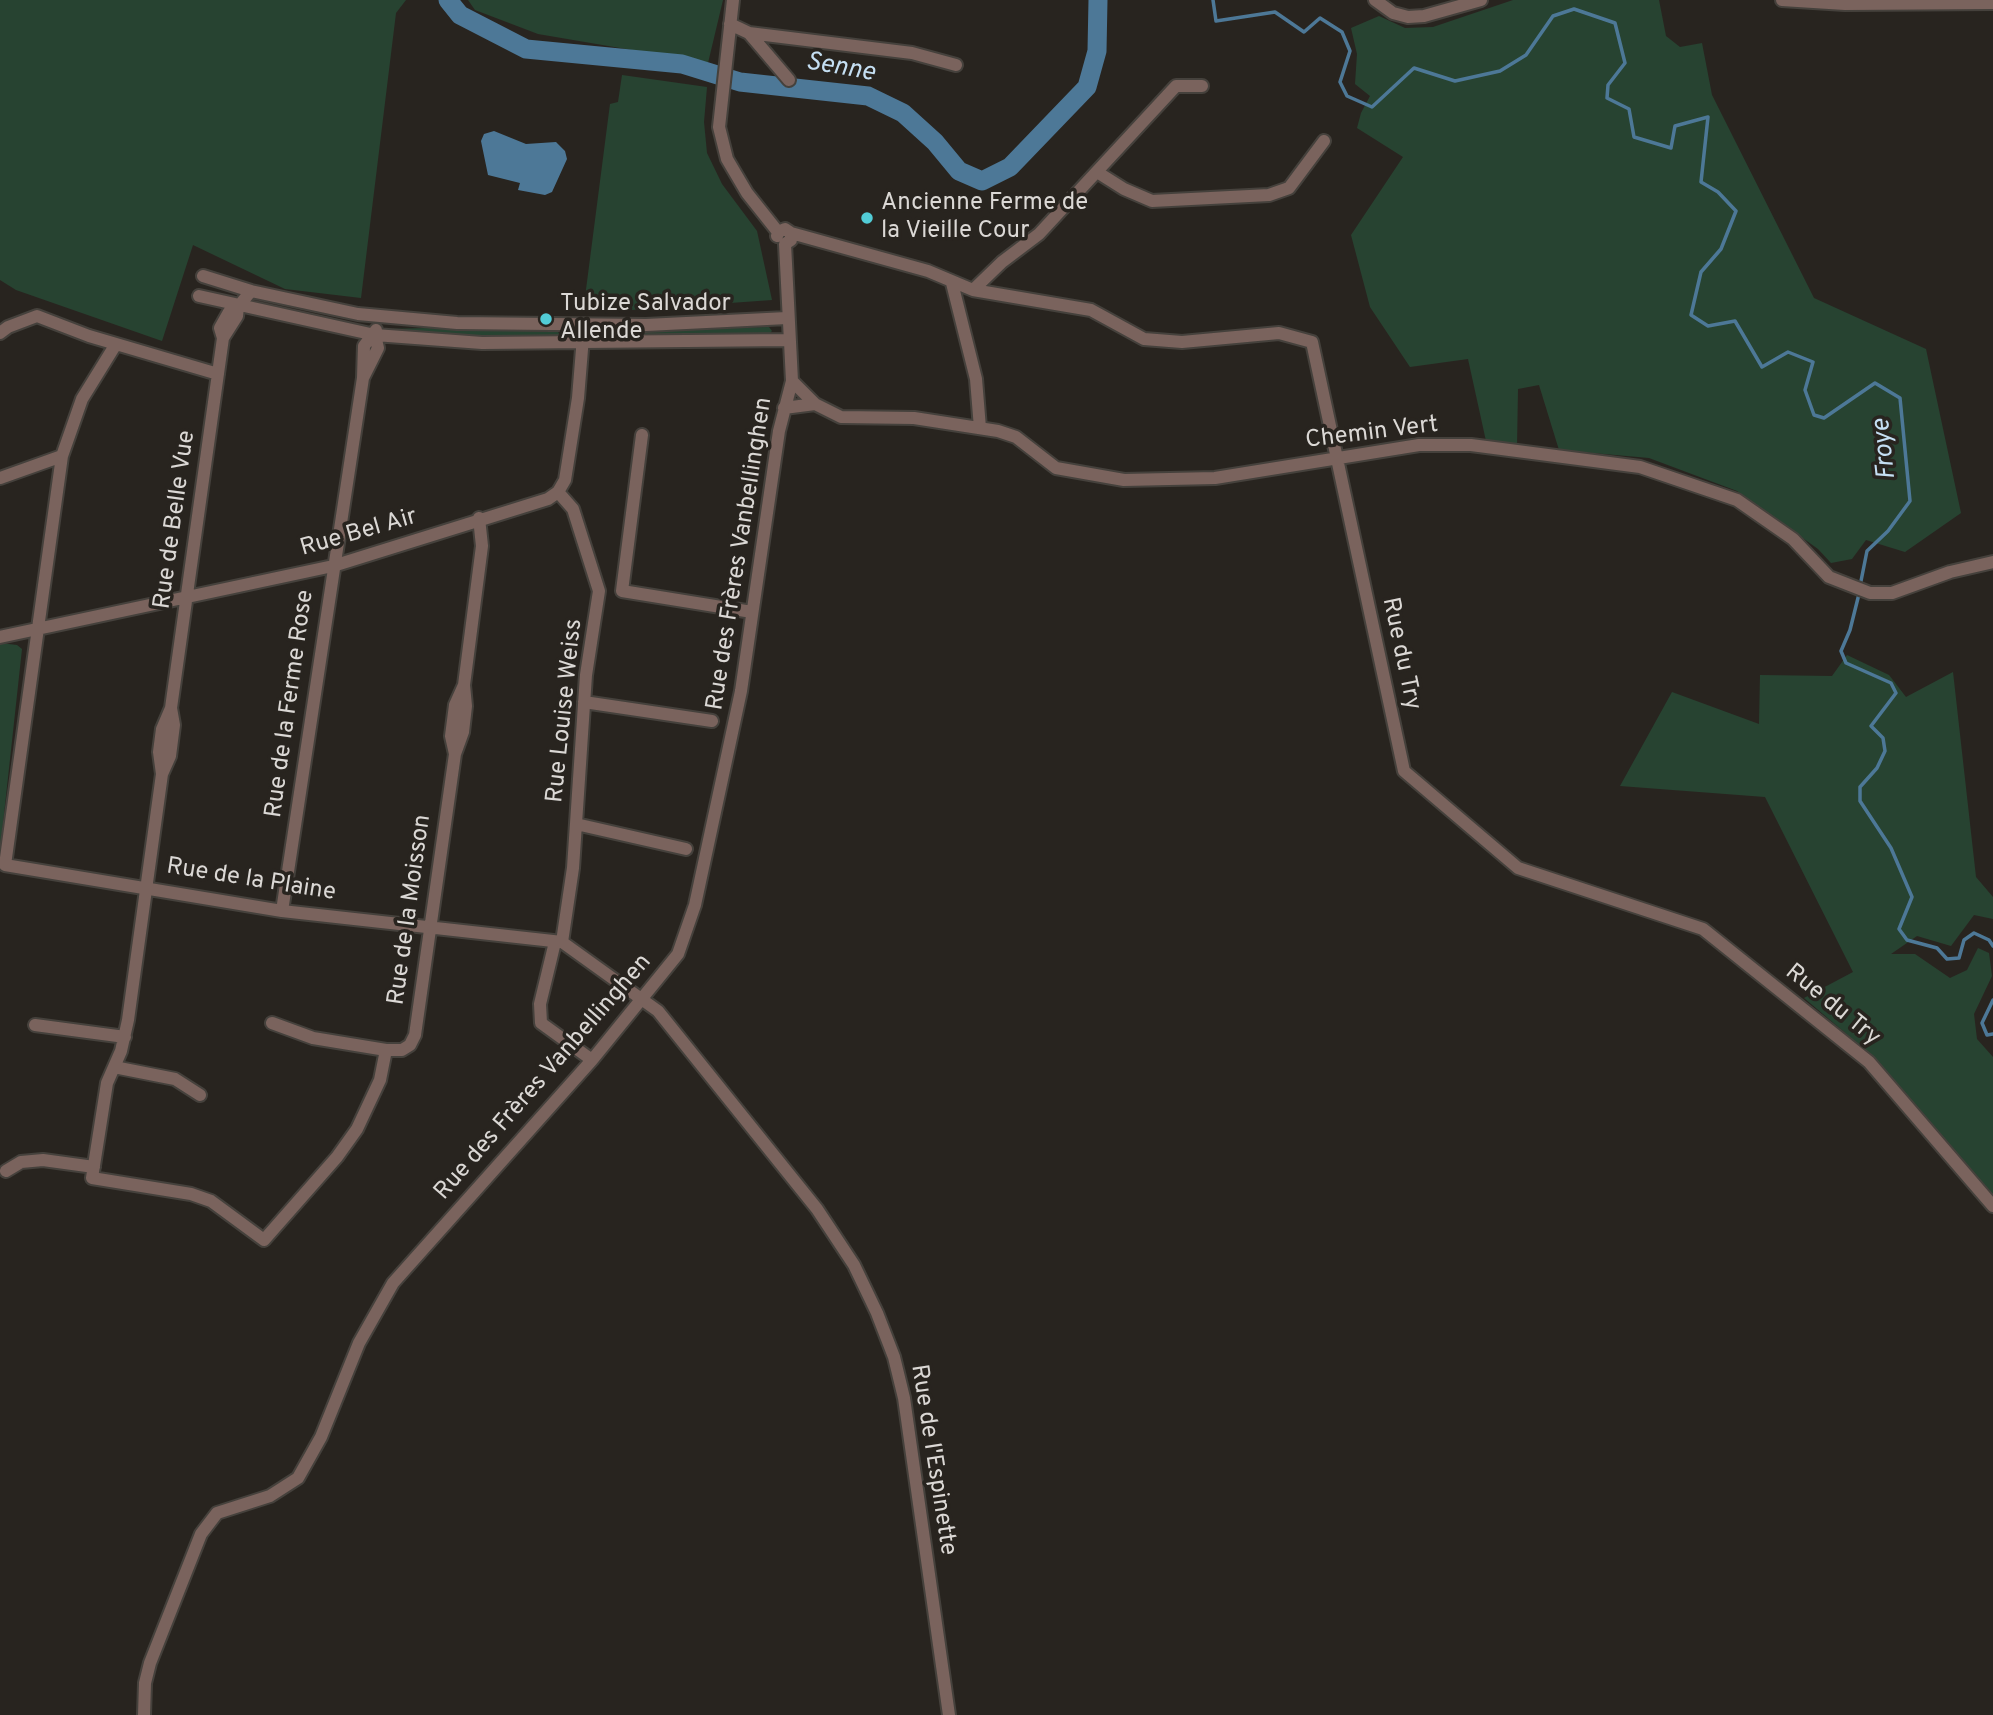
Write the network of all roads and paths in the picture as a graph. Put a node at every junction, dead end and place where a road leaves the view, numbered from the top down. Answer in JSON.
{"nodes":[{"id":1,"x":733,"y":0,"type":"edge"},
{"id":2,"x":1375,"y":0,"type":"edge"},
{"id":3,"x":1481,"y":0,"type":"edge"},
{"id":4,"x":1783,"y":0,"type":"edge"},
{"id":5,"x":1993,"y":3,"type":"edge"},
{"id":6,"x":730,"y":24,"type":"junction"},
{"id":7,"x":749,"y":33,"type":"junction"},
{"id":8,"x":956,"y":65,"type":"dead end"},
{"id":9,"x":789,"y":80,"type":"dead end"},
{"id":10,"x":1202,"y":86,"type":"dead end"},
{"id":11,"x":1324,"y":141,"type":"dead end"},
{"id":12,"x":1097,"y":172,"type":"junction"},
{"id":13,"x":785,"y":236,"type":"junction"},
{"id":14,"x":203,"y":276,"type":"dead end"},
{"id":15,"x":952,"y":283,"type":"junction"},
{"id":16,"x":973,"y":290,"type":"junction"},
{"id":17,"x":251,"y":291,"type":"junction"},
{"id":18,"x":199,"y":296,"type":"dead end"},
{"id":19,"x":238,"y":307,"type":"junction"},
{"id":20,"x":381,"y":318,"type":"junction"},
{"id":21,"x":787,"y":318,"type":"junction"},
{"id":22,"x":584,"y":325,"type":"junction"},
{"id":23,"x":0,"y":333,"type":"edge"},
{"id":24,"x":375,"y":335,"type":"junction"},
{"id":25,"x":788,"y":340,"type":"junction"},
{"id":26,"x":582,"y":343,"type":"junction"},
{"id":27,"x":116,"y":344,"type":"junction"},
{"id":28,"x":218,"y":374,"type":"junction"},
{"id":29,"x":792,"y":380,"type":"junction"},
{"id":30,"x":815,"y":404,"type":"junction"},
{"id":31,"x":784,"y":408,"type":"junction"},
{"id":32,"x":980,"y":428,"type":"junction"},
{"id":33,"x":642,"y":435,"type":"dead end"},
{"id":34,"x":62,"y":456,"type":"junction"},
{"id":35,"x":1336,"y":459,"type":"junction"},
{"id":36,"x":0,"y":478,"type":"edge"},
{"id":37,"x":558,"y":492,"type":"junction"},
{"id":38,"x":479,"y":518,"type":"junction"},
{"id":39,"x":1993,"y":562,"type":"edge"},
{"id":40,"x":333,"y":566,"type":"junction"},
{"id":41,"x":186,"y":597,"type":"junction"},
{"id":42,"x":752,"y":612,"type":"junction"},
{"id":43,"x":37,"y":630,"type":"junction"},
{"id":44,"x":0,"y":638,"type":"edge"},
{"id":45,"x":584,"y":702,"type":"junction"},
{"id":46,"x":712,"y":721,"type":"dead end"},
{"id":47,"x":576,"y":824,"type":"junction"},
{"id":48,"x":686,"y":849,"type":"dead end"},
{"id":49,"x":146,"y":886,"type":"junction"},
{"id":50,"x":282,"y":911,"type":"junction"},
{"id":51,"x":430,"y":926,"type":"junction"},
{"id":52,"x":559,"y":942,"type":"junction"},
{"id":53,"x":643,"y":999,"type":"junction"},
{"id":54,"x":272,"y":1023,"type":"dead end"},
{"id":55,"x":35,"y":1025,"type":"dead end"},
{"id":56,"x":125,"y":1037,"type":"junction"},
{"id":57,"x":386,"y":1049,"type":"junction"},
{"id":58,"x":592,"y":1060,"type":"junction"},
{"id":59,"x":114,"y":1067,"type":"junction"},
{"id":60,"x":200,"y":1095,"type":"dead end"},
{"id":61,"x":6,"y":1171,"type":"dead end"},
{"id":62,"x":93,"y":1173,"type":"junction"},
{"id":63,"x":1993,"y":1206,"type":"edge"},
{"id":64,"x":144,"y":1715,"type":"edge"},
{"id":65,"x":949,"y":1715,"type":"edge"}],
"edges":[{"from":1,"to":6,"type":"street"},
{"from":2,"to":3,"type":"street"},
{"from":4,"to":5,"type":"street"},
{"from":6,"to":7,"type":"street"},
{"from":6,"to":13,"type":"street"},
{"from":7,"to":8,"type":"street"},
{"from":7,"to":9,"type":"street"},
{"from":10,"to":12,"type":"street"},
{"from":11,"to":12,"type":"street"},
{"from":12,"to":16,"type":"street"},
{"from":13,"to":15,"type":"street","name":"Rue du Try"},
{"from":13,"to":21,"type":"street","name":"Rue des Frères Vanbellinghen"},
{"from":14,"to":17,"type":"street"},
{"from":15,"to":16,"type":"street","name":"Rue du Try"},
{"from":15,"to":32,"type":"street"},
{"from":16,"to":35,"type":"street","name":"Rue du Try"},
{"from":17,"to":19,"type":"street","name":"Rue de Belle Vue"},
{"from":17,"to":20,"type":"street"},
{"from":18,"to":19,"type":"street"},
{"from":19,"to":24,"type":"street"},
{"from":19,"to":28,"type":"street","name":"Rue de Belle Vue"},
{"from":20,"to":22,"type":"street"},
{"from":20,"to":24,"type":"street","name":"Rue de la Ferme Rose"},
{"from":21,"to":22,"type":"street"},
{"from":21,"to":25,"type":"street","name":"Rue des Frères Vanbellinghen"},
{"from":22,"to":26,"type":"street"},
{"from":23,"to":27,"type":"street"},
{"from":24,"to":26,"type":"street"},
{"from":24,"to":40,"type":"street","name":"Rue de la Ferme Rose"},
{"from":25,"to":26,"type":"street"},
{"from":25,"to":29,"type":"street","name":"Rue des Frères Vanbellinghen"},
{"from":26,"to":37,"type":"street"},
{"from":27,"to":28,"type":"street"},
{"from":27,"to":34,"type":"street"},
{"from":28,"to":41,"type":"street","name":"Rue de Belle Vue"},
{"from":29,"to":30,"type":"street","name":"Chemin Vert"},
{"from":29,"to":31,"type":"street","name":"Rue des Frères Vanbellinghen"},
{"from":30,"to":31,"type":"street","name":"Chemin Vert"},
{"from":30,"to":32,"type":"street","name":"Chemin Vert"},
{"from":31,"to":42,"type":"street","name":"Rue des Frères Vanbellinghen"},
{"from":32,"to":35,"type":"street","name":"Chemin Vert"},
{"from":33,"to":42,"type":"street"},
{"from":34,"to":36,"type":"street"},
{"from":34,"to":43,"type":"street"},
{"from":35,"to":39,"type":"street","name":"Chemin Vert"},
{"from":35,"to":63,"type":"street","name":"Rue du Try"},
{"from":37,"to":38,"type":"street","name":"Rue Bel Air"},
{"from":37,"to":45,"type":"street","name":"Rue Louise Weiss"},
{"from":38,"to":40,"type":"street","name":"Rue Bel Air"},
{"from":38,"to":51,"type":"street","name":"Rue de la Moisson"},
{"from":40,"to":41,"type":"street","name":"Rue Bel Air"},
{"from":40,"to":50,"type":"street","name":"Rue de la Ferme Rose"},
{"from":41,"to":43,"type":"street","name":"Rue Bel Air"},
{"from":41,"to":49,"type":"street","name":"Rue de Belle Vue"},
{"from":42,"to":53,"type":"street","name":"Rue des Frères Vanbellinghen"},
{"from":43,"to":44,"type":"street","name":"Rue Bel Air"},
{"from":43,"to":49,"type":"street","name":"Rue de la Plaine"},
{"from":45,"to":46,"type":"street"},
{"from":45,"to":47,"type":"street","name":"Rue Louise Weiss"},
{"from":47,"to":48,"type":"street"},
{"from":47,"to":52,"type":"street","name":"Rue Louise Weiss"},
{"from":49,"to":50,"type":"street","name":"Rue de la Plaine"},
{"from":49,"to":56,"type":"street","name":"Rue de Belle Vue"},
{"from":50,"to":51,"type":"street","name":"Rue de la Plaine"},
{"from":51,"to":52,"type":"street","name":"Rue de la Plaine"},
{"from":51,"to":57,"type":"street","name":"Rue de la Moisson"},
{"from":52,"to":53,"type":"street","name":"Rue de l'Espinette"},
{"from":52,"to":58,"type":"street","name":"Rue Louise Weiss"},
{"from":53,"to":58,"type":"street","name":"Rue des Frères Vanbellinghen"},
{"from":53,"to":65,"type":"street","name":"Rue de l'Espinette"},
{"from":54,"to":57,"type":"street"},
{"from":55,"to":56,"type":"street"},
{"from":56,"to":59,"type":"street","name":"Rue de Belle Vue"},
{"from":57,"to":62,"type":"street"},
{"from":58,"to":64,"type":"street","name":"Rue des Frères Vanbellinghen"},
{"from":59,"to":60,"type":"street"},
{"from":59,"to":62,"type":"street","name":"Rue de Belle Vue"},
{"from":61,"to":62,"type":"street"}]}
